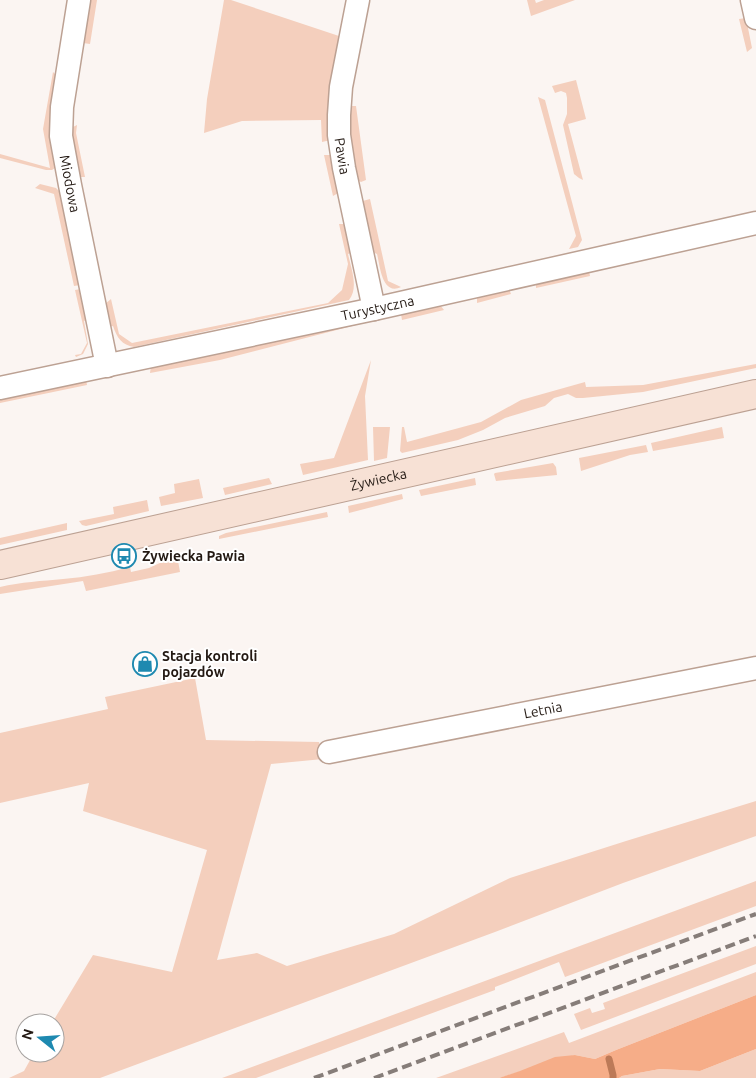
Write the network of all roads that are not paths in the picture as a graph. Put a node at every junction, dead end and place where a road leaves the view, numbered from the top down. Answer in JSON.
{"nodes":[{"id":1,"x":79,"y":0,"type":"edge"},
{"id":2,"x":358,"y":0,"type":"edge"},
{"id":3,"x":752,"y":0,"type":"edge"},
{"id":4,"x":756,"y":18,"type":"edge"},
{"id":5,"x":756,"y":224,"type":"edge"},
{"id":6,"x":374,"y":309,"type":"junction"},
{"id":7,"x":107,"y":366,"type":"junction"},
{"id":8,"x":0,"y":388,"type":"edge"},
{"id":9,"x":756,"y":394,"type":"edge"},
{"id":10,"x":0,"y":565,"type":"edge"},
{"id":11,"x":756,"y":668,"type":"edge"},
{"id":12,"x":329,"y":752,"type":"dead end"}],
"edges":[{"from":1,"to":7,"type":"street","name":"Miodowa"},
{"from":2,"to":6,"type":"street","name":"Pawia"},
{"from":3,"to":4,"type":"street"},
{"from":5,"to":6,"type":"street","name":"Turystyczna"},
{"from":6,"to":7,"type":"street","name":"Turystyczna"},
{"from":7,"to":8,"type":"street","name":"Turystyczna"},
{"from":9,"to":10,"type":"main road","name":"Żywiecka"},
{"from":11,"to":12,"type":"street","name":"Letnia"}]}
